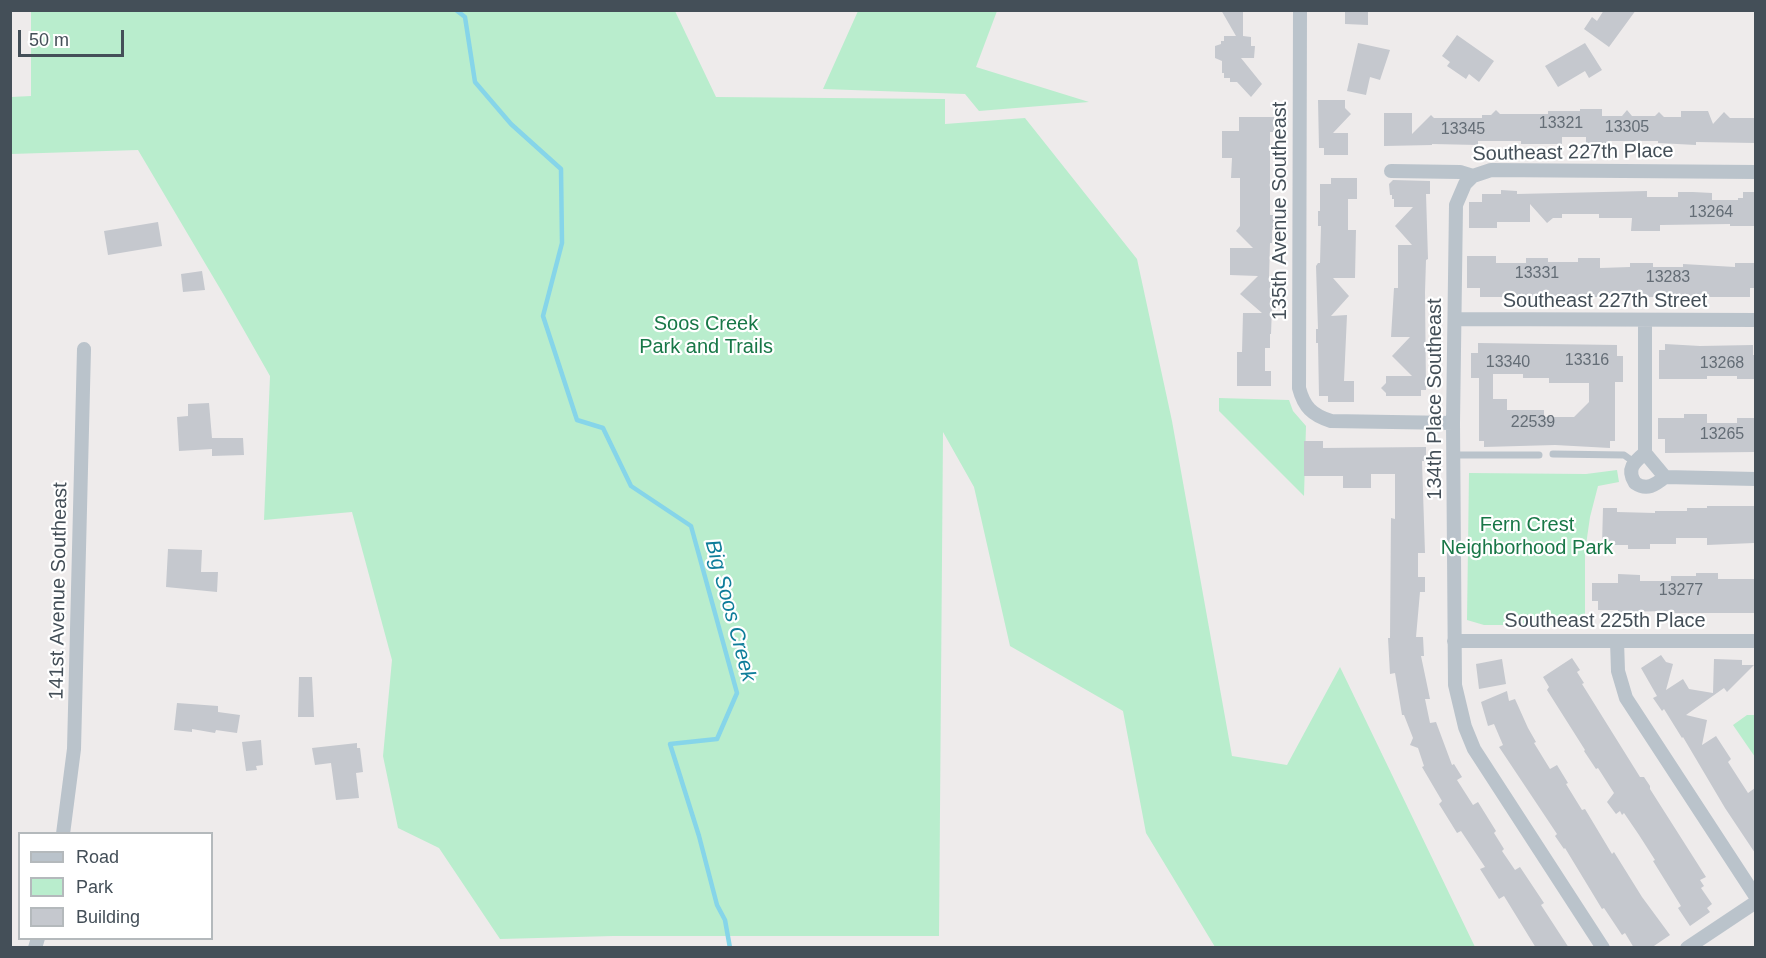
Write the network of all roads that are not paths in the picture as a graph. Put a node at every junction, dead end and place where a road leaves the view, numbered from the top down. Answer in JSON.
{"nodes":[{"id":1,"x":1300,"y":10,"type":"edge"},
{"id":2,"x":1391,"y":171,"type":"dead end"},
{"id":3,"x":1755,"y":172,"type":"edge"},
{"id":4,"x":1473,"y":176,"type":"junction"},
{"id":5,"x":1455,"y":319,"type":"junction"},
{"id":6,"x":1755,"y":320,"type":"edge"},
{"id":7,"x":1646,"y":321,"type":"junction"},
{"id":8,"x":84,"y":349,"type":"dead end"},
{"id":9,"x":1453,"y":423,"type":"junction"},
{"id":10,"x":1553,"y":454,"type":"dead end"},
{"id":11,"x":1453,"y":455,"type":"junction"},
{"id":12,"x":1539,"y":455,"type":"dead end"},
{"id":13,"x":1639,"y":457,"type":"junction"},
{"id":14,"x":1665,"y":477,"type":"junction"},
{"id":15,"x":1755,"y":479,"type":"edge"},
{"id":16,"x":1755,"y":640,"type":"edge"},
{"id":17,"x":1454,"y":641,"type":"junction"},
{"id":18,"x":1617,"y":641,"type":"junction"},
{"id":19,"x":63,"y":832,"type":"edge"},
{"id":20,"x":1755,"y":897,"type":"edge"},
{"id":21,"x":1755,"y":902,"type":"edge"},
{"id":22,"x":1603,"y":948,"type":"edge"},
{"id":23,"x":1687,"y":948,"type":"edge"}],
"edges":[{"from":1,"to":9,"type":"street","name":"135th Avenue Southeast"},
{"from":2,"to":4,"type":"street","name":"Southeast 227th Place"},
{"from":3,"to":4,"type":"street","name":"Southeast 227th Place"},
{"from":4,"to":5,"type":"street","name":"134th Place Southeast"},
{"from":5,"to":7,"type":"street","name":"Southeast 227th Street"},
{"from":5,"to":9,"type":"street","name":"134th Place Southeast"},
{"from":6,"to":7,"type":"street","name":"Southeast 227th Street"},
{"from":7,"to":13,"type":"street"},
{"from":8,"to":19,"type":"street","name":"141st Avenue Southeast"},
{"from":9,"to":11,"type":"street","name":"134th Place Southeast"},
{"from":10,"to":13,"type":"lane"},
{"from":11,"to":12,"type":"lane"},
{"from":11,"to":17,"type":"street","name":"134th Place Southeast"},
{"from":13,"to":14,"type":"street"},
{"from":13,"to":14,"type":"street"},
{"from":14,"to":15,"type":"street"},
{"from":16,"to":18,"type":"street","name":"Southeast 225th Place"},
{"from":17,"to":18,"type":"street","name":"Southeast 225th Place"},
{"from":17,"to":22,"type":"street","name":"134th Place Southeast"},
{"from":18,"to":20,"type":"street"},
{"from":21,"to":23,"type":"street"}]}
